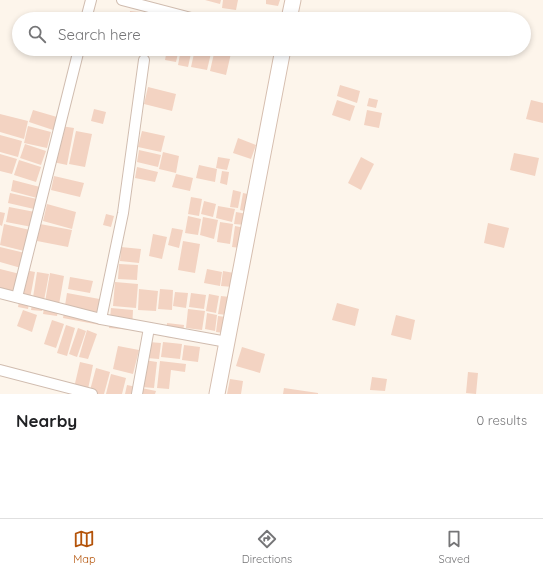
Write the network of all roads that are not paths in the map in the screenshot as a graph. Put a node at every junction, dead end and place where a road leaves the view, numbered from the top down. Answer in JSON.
{"nodes":[{"id":1,"x":91,"y":0,"type":"edge"},
{"id":2,"x":122,"y":0,"type":"edge"},
{"id":3,"x":292,"y":0,"type":"edge"},
{"id":4,"x":88,"y":12,"type":"edge"},
{"id":5,"x":167,"y":12,"type":"edge"},
{"id":6,"x":290,"y":12,"type":"edge"},
{"id":7,"x":77,"y":56,"type":"edge"},
{"id":8,"x":282,"y":56,"type":"edge"},
{"id":9,"x":144,"y":60,"type":"dead end"},
{"id":10,"x":0,"y":293,"type":"edge"},
{"id":11,"x":17,"y":297,"type":"junction"},
{"id":12,"x":101,"y":319,"type":"junction"},
{"id":13,"x":149,"y":328,"type":"junction"},
{"id":14,"x":227,"y":342,"type":"junction"},
{"id":15,"x":0,"y":370,"type":"edge"},
{"id":16,"x":92,"y":394,"type":"edge"},
{"id":17,"x":137,"y":394,"type":"edge"},
{"id":18,"x":217,"y":394,"type":"edge"}],
"edges":[{"from":1,"to":4,"type":"street"},
{"from":2,"to":5,"type":"street"},
{"from":3,"to":6,"type":"street"},
{"from":7,"to":11,"type":"street"},
{"from":8,"to":14,"type":"street"},
{"from":9,"to":12,"type":"street"},
{"from":10,"to":11,"type":"street"},
{"from":11,"to":12,"type":"street"},
{"from":12,"to":13,"type":"street"},
{"from":13,"to":14,"type":"street"},
{"from":13,"to":17,"type":"street"},
{"from":14,"to":18,"type":"street"},
{"from":15,"to":16,"type":"street"}]}
